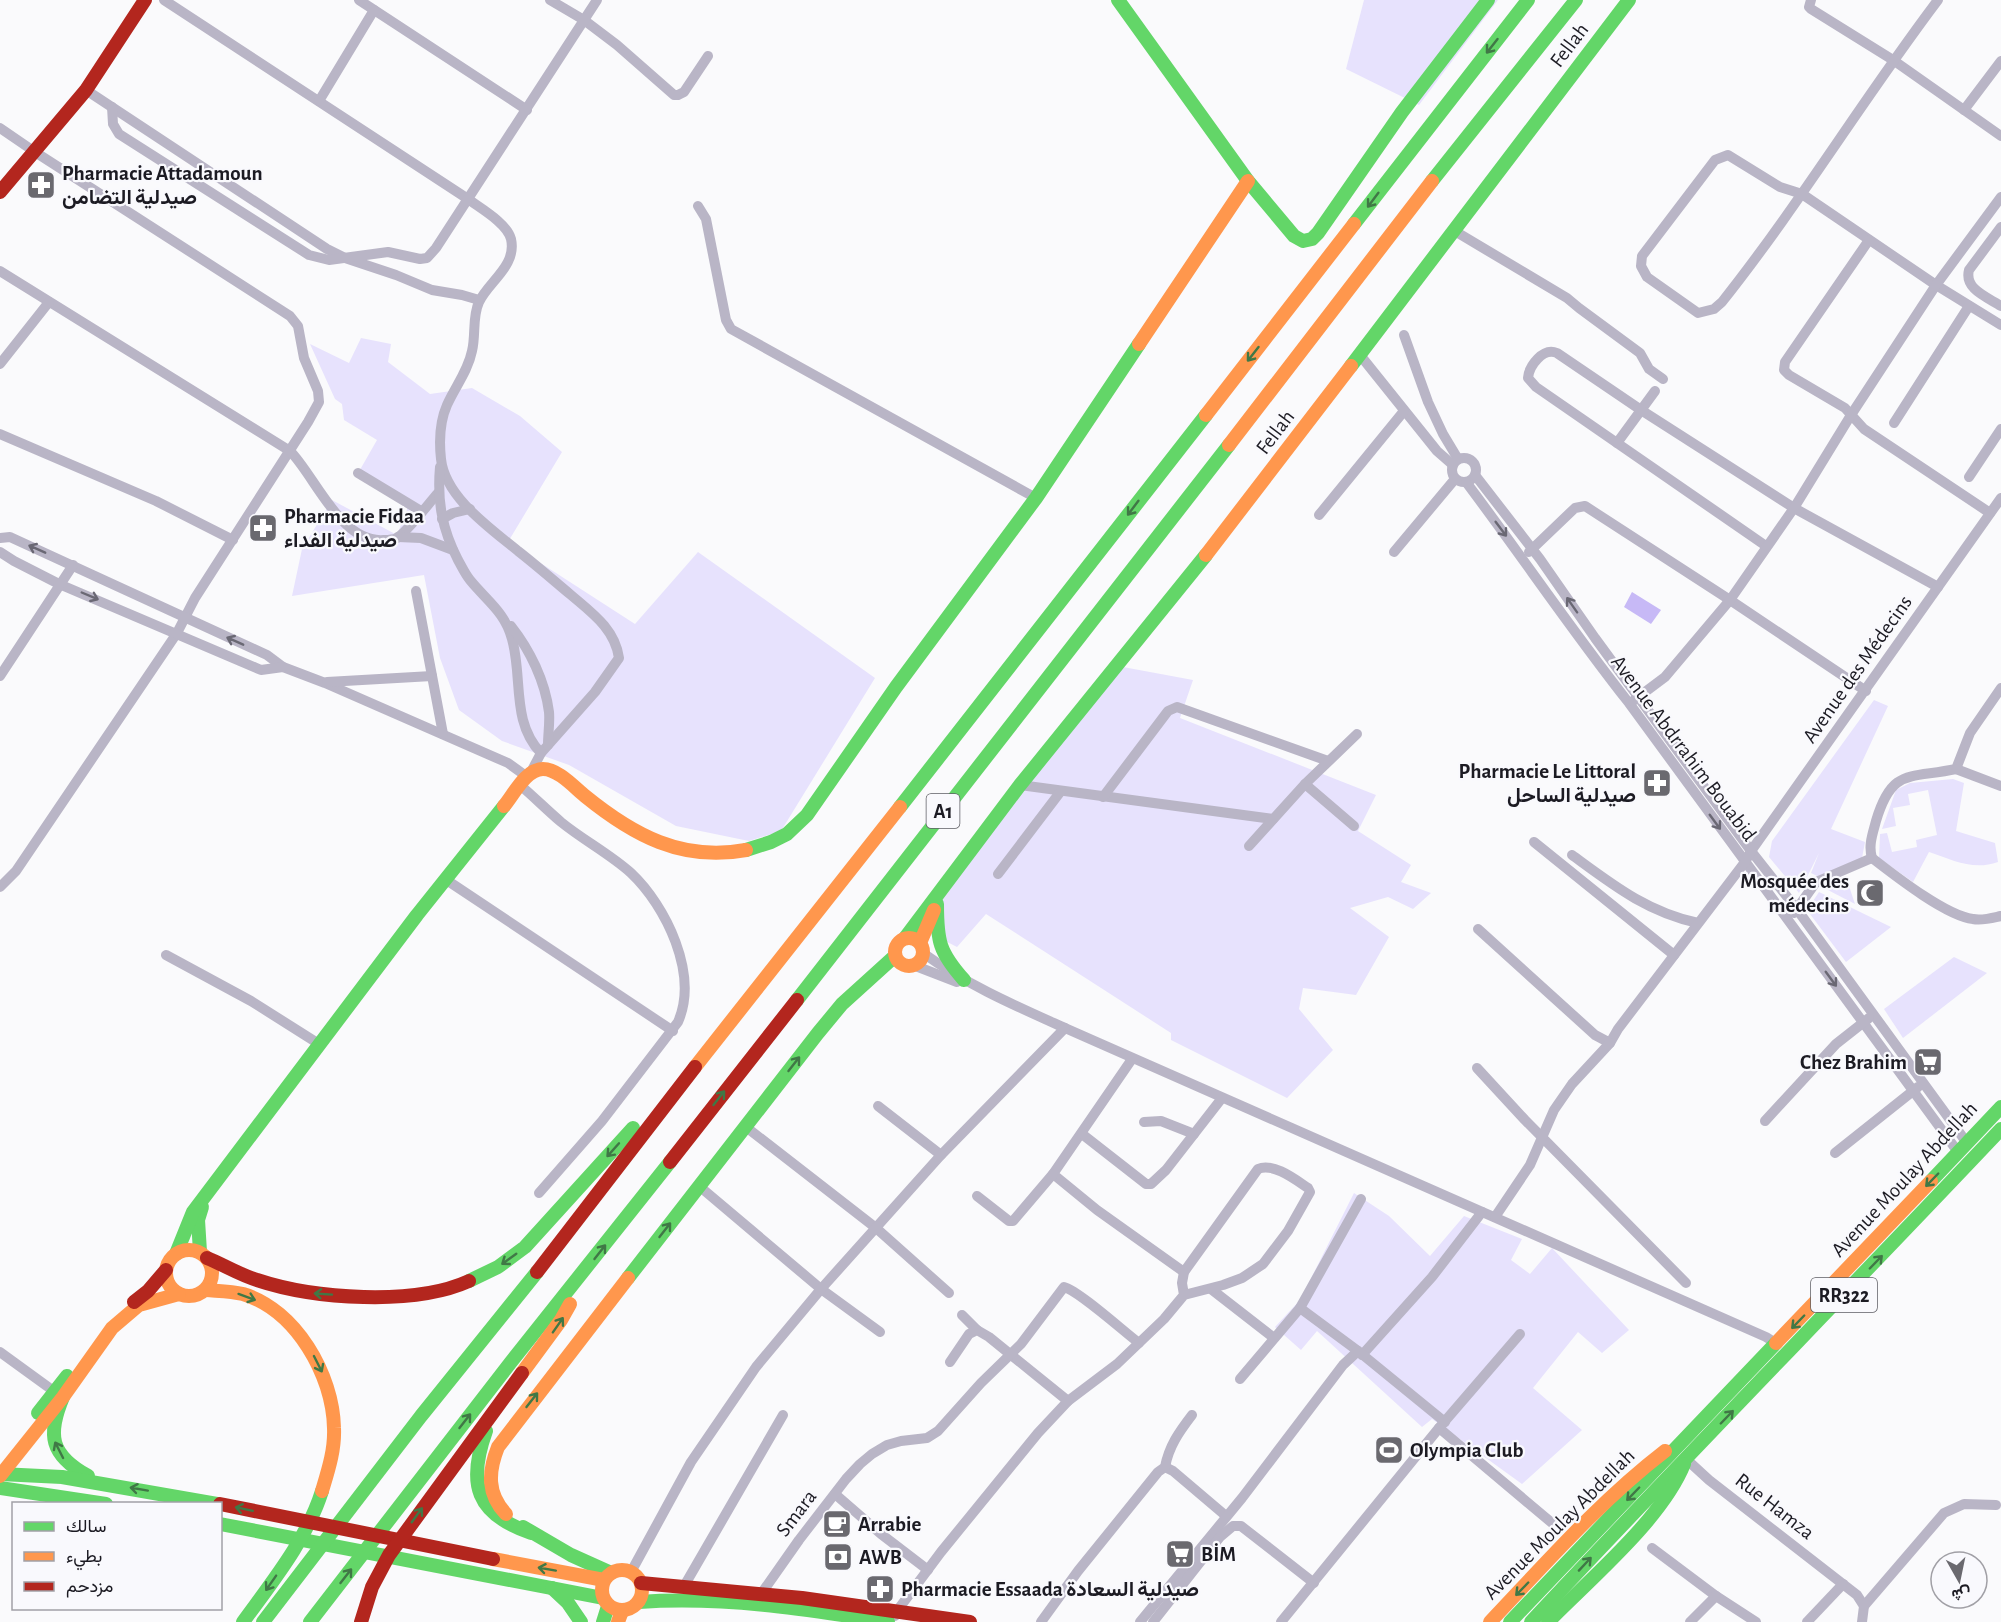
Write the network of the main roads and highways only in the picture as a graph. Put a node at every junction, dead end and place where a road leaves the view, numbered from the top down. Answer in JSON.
{"nodes":[{"id":1,"x":145,"y":0,"type":"edge"},
{"id":2,"x":1118,"y":0,"type":"edge"},
{"id":3,"x":1488,"y":0,"type":"edge"},
{"id":4,"x":1528,"y":0,"type":"edge"},
{"id":5,"x":1576,"y":0,"type":"edge"},
{"id":6,"x":1629,"y":0,"type":"edge"},
{"id":7,"x":1248,"y":181,"type":"junction"},
{"id":8,"x":0,"y":192,"type":"edge"},
{"id":9,"x":946,"y":883,"type":"junction"},
{"id":10,"x":937,"y":904,"type":"junction"},
{"id":11,"x":905,"y":938,"type":"junction"},
{"id":12,"x":922,"y":948,"type":"junction"},
{"id":13,"x":895,"y":956,"type":"junction"},
{"id":14,"x":970,"y":983,"type":"road end"},
{"id":15,"x":737,"y":1013,"type":"junction"},
{"id":16,"x":2001,"y":1107,"type":"edge"},
{"id":17,"x":2001,"y":1130,"type":"edge"},
{"id":18,"x":205,"y":1196,"type":"junction"},
{"id":19,"x":176,"y":1254,"type":"junction"},
{"id":20,"x":203,"y":1255,"type":"junction"},
{"id":21,"x":166,"y":1270,"type":"junction"},
{"id":22,"x":582,"y":1275,"type":"junction"},
{"id":23,"x":206,"y":1290,"type":"junction"},
{"id":24,"x":179,"y":1294,"type":"junction"},
{"id":25,"x":59,"y":1395,"type":"junction"},
{"id":26,"x":499,"y":1402,"type":"junction"},
{"id":27,"x":1689,"y":1437,"type":"junction"},
{"id":28,"x":1685,"y":1458,"type":"junction"},
{"id":29,"x":0,"y":1474,"type":"edge"},
{"id":30,"x":102,"y":1483,"type":"junction"},
{"id":31,"x":102,"y":1502,"type":"edge"},
{"id":32,"x":208,"y":1502,"type":"edge"},
{"id":33,"x":222,"y":1505,"type":"edge"},
{"id":34,"x":222,"y":1524,"type":"edge"},
{"id":35,"x":531,"y":1533,"type":"junction"},
{"id":36,"x":608,"y":1576,"type":"junction"},
{"id":37,"x":641,"y":1583,"type":"junction"},
{"id":38,"x":552,"y":1588,"type":"junction"},
{"id":39,"x":605,"y":1602,"type":"junction"},
{"id":40,"x":639,"y":1602,"type":"junction"},
{"id":41,"x":620,"y":1616,"type":"edge"},
{"id":42,"x":867,"y":1616,"type":"edge"},
{"id":43,"x":893,"y":1618,"type":"edge"},
{"id":44,"x":243,"y":1622,"type":"edge"},
{"id":45,"x":263,"y":1622,"type":"edge"},
{"id":46,"x":310,"y":1622,"type":"edge"},
{"id":47,"x":362,"y":1622,"type":"edge"},
{"id":48,"x":581,"y":1622,"type":"edge"},
{"id":49,"x":603,"y":1622,"type":"edge"},
{"id":50,"x":970,"y":1622,"type":"edge"},
{"id":51,"x":1490,"y":1622,"type":"edge"},
{"id":52,"x":1510,"y":1622,"type":"edge"},
{"id":53,"x":1531,"y":1622,"type":"edge"},
{"id":54,"x":1548,"y":1622,"type":"edge"}],
"edges":[{"from":1,"to":8,"type":"main road"},
{"from":2,"to":7,"type":"main road"},
{"from":3,"to":7,"type":"main road"},
{"from":4,"to":15,"type":"main road","number":"A1","one_way":true},
{"from":22,"to":5,"type":"main road","number":"A1","one_way":true},
{"from":6,"to":9,"type":"main road","name":"Fellah"},
{"from":7,"to":18,"type":"main road"},
{"from":9,"to":10,"type":"main road","name":"Fellah"},
{"from":9,"to":11,"type":"main road","name":"Fellah"},
{"from":10,"to":12,"type":"main road","name":"Fellah"},
{"from":10,"to":14,"type":"main road"},
{"from":11,"to":12,"type":"main road"},
{"from":11,"to":13,"type":"main road","name":"Fellah"},
{"from":12,"to":13,"type":"main road","name":"Fellah"},
{"from":35,"to":13,"type":"main road","name":"Fellah","one_way":true},
{"from":15,"to":20,"type":"main road","one_way":true},
{"from":15,"to":45,"type":"main road","number":"A1"},
{"from":16,"to":27,"type":"main road","name":"Avenue Moulay Abdellah","number":"RR322","one_way":true},
{"from":28,"to":17,"type":"main road","name":"Avenue Moulay Abdellah","number":"RR322","one_way":true},
{"from":18,"to":19,"type":"main road"},
{"from":18,"to":20,"type":"main road"},
{"from":19,"to":20,"type":"main road"},
{"from":19,"to":21,"type":"main road"},
{"from":20,"to":23,"type":"main road"},
{"from":21,"to":24,"type":"main road"},
{"from":21,"to":25,"type":"main road"},
{"from":26,"to":22,"type":"main road","one_way":true},
{"from":46,"to":22,"type":"main road","number":"A1","one_way":true},
{"from":23,"to":24,"type":"main road"},
{"from":23,"to":44,"type":"main road","one_way":true},
{"from":24,"to":25,"type":"main road"},
{"from":25,"to":29,"type":"main road"},
{"from":30,"to":25,"type":"main road","one_way":true},
{"from":26,"to":35,"type":"main road"},
{"from":47,"to":26,"type":"main road","one_way":true},
{"from":27,"to":51,"type":"main road","name":"Avenue Moulay Abdellah","number":"RR322","one_way":true},
{"from":27,"to":52,"type":"main road","name":"Avenue Moulay Abdellah","number":"RR322","one_way":true},
{"from":53,"to":28,"type":"main road","name":"Avenue Moulay Abdellah","number":"RR322","one_way":true},
{"from":28,"to":54,"type":"main road","name":"Avenue Moulay Abdellah","number":"RR322"},
{"from":29,"to":30,"type":"main road"},
{"from":29,"to":31,"type":"main road"},
{"from":32,"to":30,"type":"main road","one_way":true},
{"from":36,"to":33,"type":"main road","one_way":true},
{"from":34,"to":38,"type":"main road"},
{"from":35,"to":36,"type":"main road"},
{"from":36,"to":37,"type":"main road"},
{"from":36,"to":39,"type":"main road"},
{"from":37,"to":40,"type":"main road"},
{"from":37,"to":42,"type":"main road"},
{"from":38,"to":39,"type":"main road"},
{"from":38,"to":48,"type":"main road"},
{"from":39,"to":41,"type":"main road"},
{"from":39,"to":49,"type":"main road"},
{"from":40,"to":41,"type":"main road"},
{"from":40,"to":42,"type":"main road"},
{"from":42,"to":43,"type":"main road"},
{"from":43,"to":50,"type":"main road"}]}
